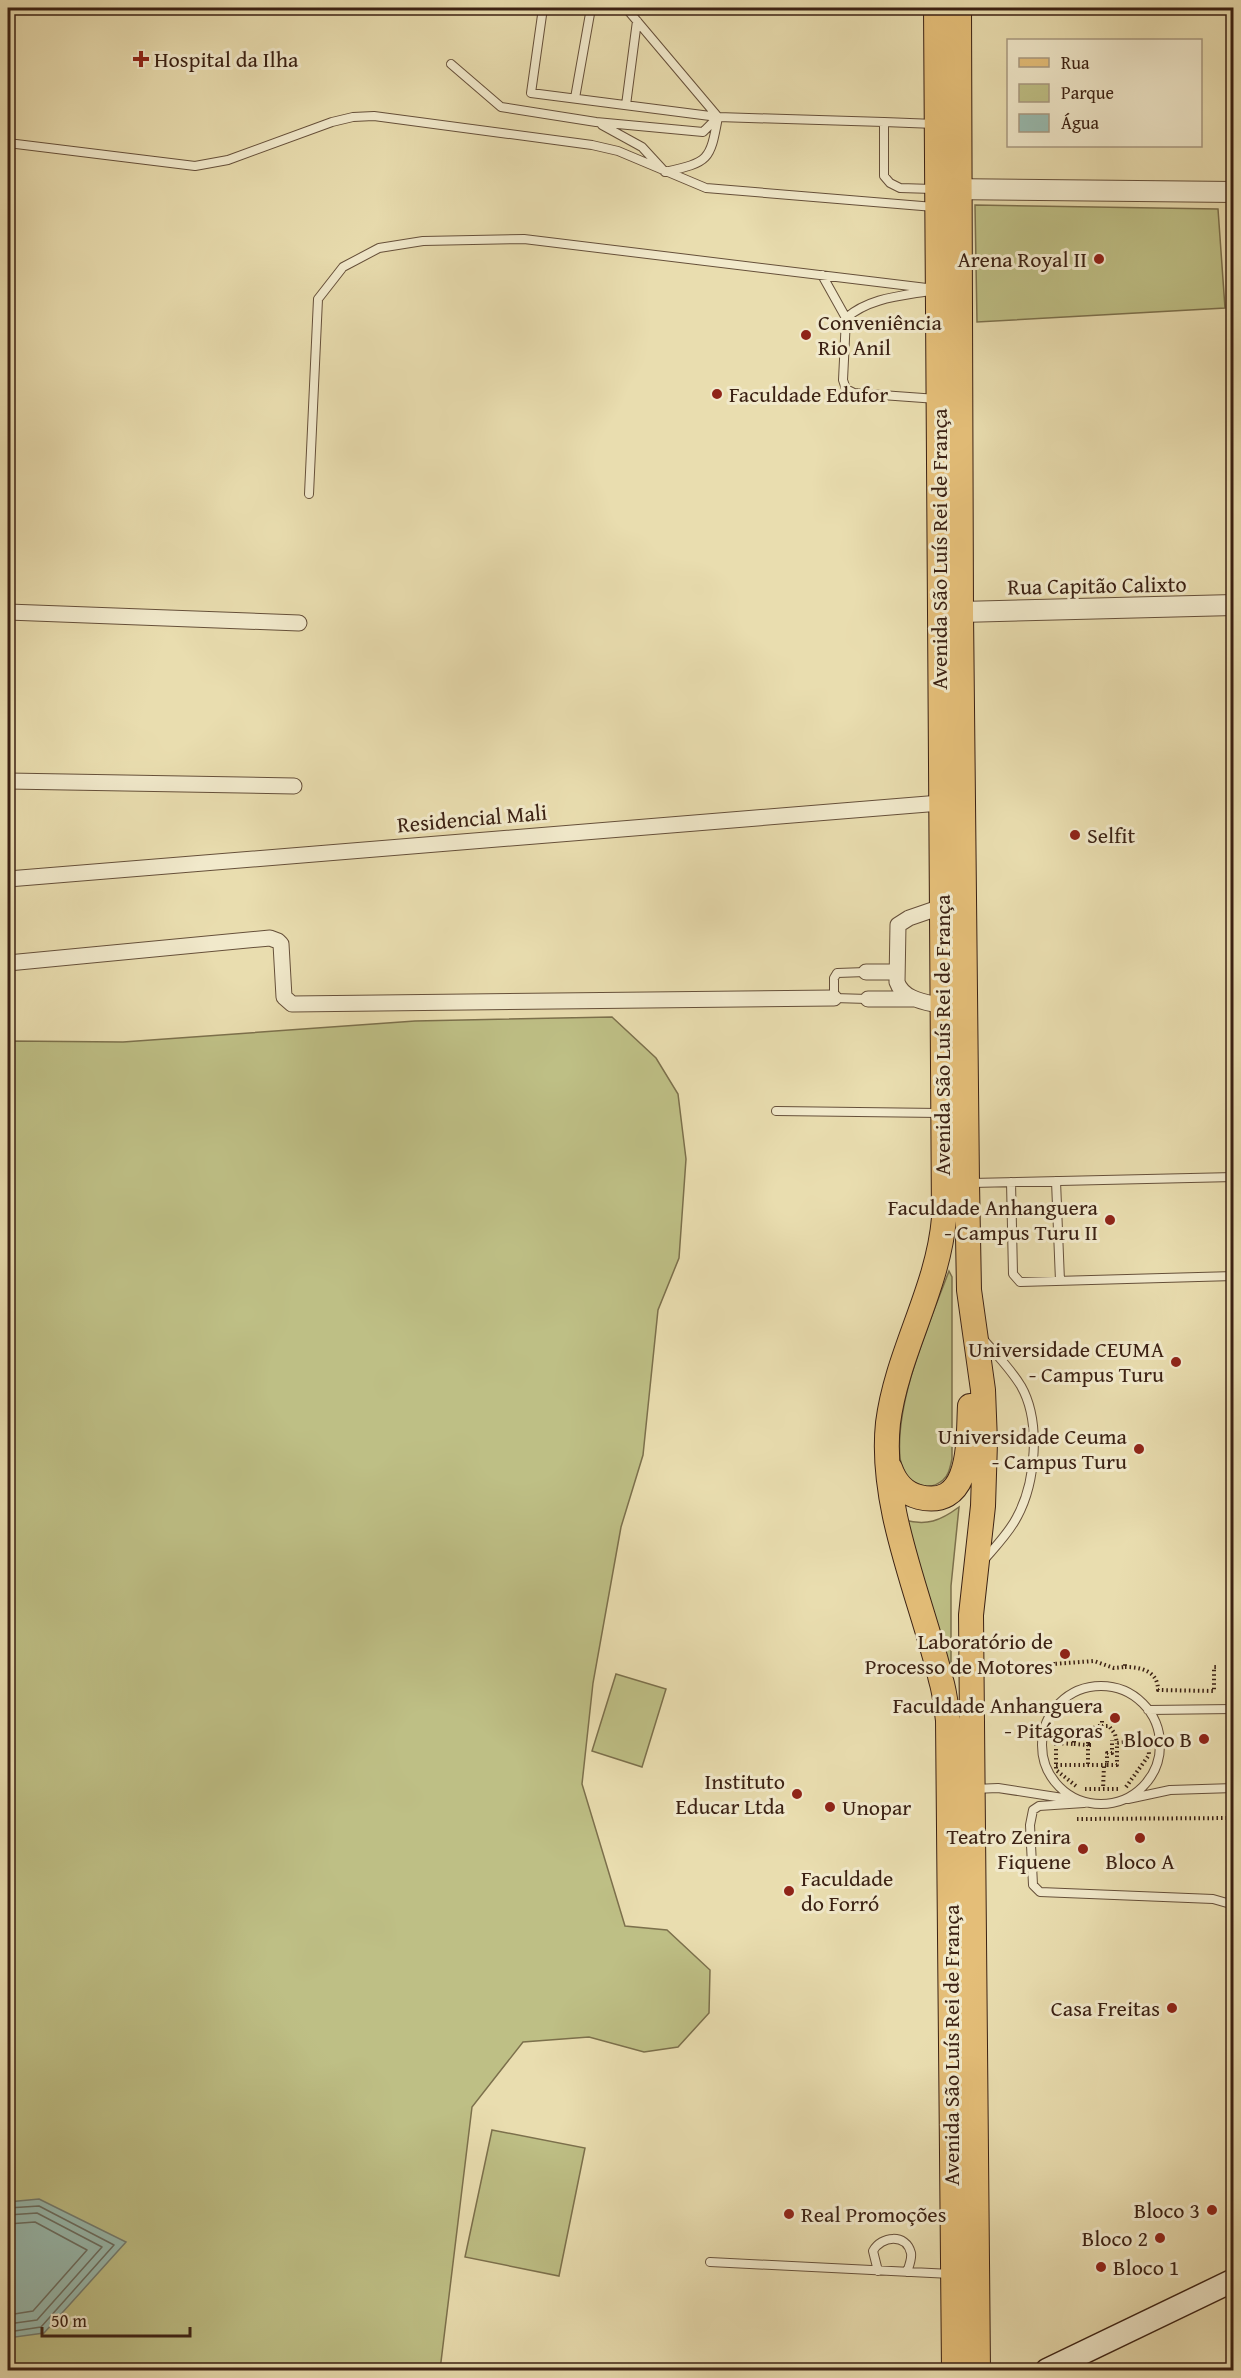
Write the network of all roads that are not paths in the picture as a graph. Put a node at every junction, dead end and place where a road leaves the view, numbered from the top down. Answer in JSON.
{"nodes":[{"id":1,"x":543,"y":8,"type":"edge"},
{"id":2,"x":591,"y":8,"type":"edge"},
{"id":3,"x":626,"y":8,"type":"edge"},
{"id":4,"x":936,"y":8,"type":"edge"},
{"id":5,"x":959,"y":8,"type":"edge"},
{"id":6,"x":637,"y":21,"type":"junction"},
{"id":7,"x":451,"y":64,"type":"dead end"},
{"id":8,"x":575,"y":99,"type":"junction"},
{"id":9,"x":626,"y":105,"type":"junction"},
{"id":10,"x":718,"y":117,"type":"junction"},
{"id":11,"x":596,"y":122,"type":"junction"},
{"id":12,"x":884,"y":122,"type":"junction"},
{"id":13,"x":936,"y":124,"type":"junction"},
{"id":14,"x":8,"y":143,"type":"edge"},
{"id":15,"x":666,"y":172,"type":"junction"},
{"id":16,"x":1233,"y":192,"type":"edge"},
{"id":17,"x":944,"y":195,"type":"junction"},
{"id":18,"x":822,"y":275,"type":"junction"},
{"id":19,"x":937,"y":289,"type":"junction"},
{"id":20,"x":846,"y":318,"type":"junction"},
{"id":21,"x":938,"y":399,"type":"junction"},
{"id":22,"x":309,"y":494,"type":"dead end"},
{"id":23,"x":1233,"y":605,"type":"edge"},
{"id":24,"x":8,"y":612,"type":"edge"},
{"id":25,"x":961,"y":612,"type":"junction"},
{"id":26,"x":299,"y":623,"type":"dead end"},
{"id":27,"x":8,"y":781,"type":"edge"},
{"id":28,"x":294,"y":786,"type":"dead end"},
{"id":29,"x":940,"y":803,"type":"junction"},
{"id":30,"x":8,"y":879,"type":"edge"},
{"id":31,"x":941,"y":907,"type":"junction"},
{"id":32,"x":8,"y":963,"type":"edge"},
{"id":33,"x":866,"y":972,"type":"joint"},
{"id":34,"x":897,"y":972,"type":"junction"},
{"id":35,"x":834,"y":998,"type":"junction"},
{"id":36,"x":868,"y":999,"type":"joint"},
{"id":37,"x":915,"y":999,"type":"junction"},
{"id":38,"x":942,"y":1006,"type":"junction"},
{"id":39,"x":776,"y":1111,"type":"dead end"},
{"id":40,"x":943,"y":1113,"type":"junction"},
{"id":41,"x":1233,"y":1177,"type":"edge"},
{"id":42,"x":1056,"y":1181,"type":"junction"},
{"id":43,"x":1011,"y":1182,"type":"junction"},
{"id":44,"x":967,"y":1183,"type":"junction"},
{"id":45,"x":1233,"y":1276,"type":"edge"},
{"id":46,"x":1060,"y":1281,"type":"junction"},
{"id":47,"x":974,"y":1329,"type":"junction"},
{"id":48,"x":888,"y":1461,"type":"junction"},
{"id":49,"x":974,"y":1571,"type":"junction"},
{"id":50,"x":1233,"y":1708,"type":"edge"},
{"id":51,"x":1148,"y":1710,"type":"junction"},
{"id":52,"x":1233,"y":1788,"type":"edge"},
{"id":53,"x":972,"y":1789,"type":"junction"},
{"id":54,"x":1116,"y":1801,"type":"junction"},
{"id":55,"x":1092,"y":1802,"type":"junction"},
{"id":56,"x":1233,"y":1905,"type":"edge"},
{"id":57,"x":710,"y":2262,"type":"dead end"},
{"id":58,"x":878,"y":2271,"type":"junction"},
{"id":59,"x":907,"y":2272,"type":"junction"},
{"id":60,"x":953,"y":2274,"type":"junction"},
{"id":61,"x":1233,"y":2280,"type":"edge"},
{"id":62,"x":954,"y":2370,"type":"edge"},
{"id":63,"x":978,"y":2370,"type":"edge"},
{"id":64,"x":1047,"y":2370,"type":"edge"}],
"edges":[{"from":1,"to":8,"type":"lane"},
{"from":2,"to":8,"type":"lane"},
{"from":3,"to":6,"type":"lane"},
{"from":4,"to":13,"type":"main road","name":"Avenida São Luís Rei de França"},
{"from":5,"to":17,"type":"main road","name":"Avenida São Luís Rei de França"},
{"from":6,"to":9,"type":"lane"},
{"from":6,"to":10,"type":"lane"},
{"from":7,"to":11,"type":"lane"},
{"from":8,"to":9,"type":"lane"},
{"from":9,"to":10,"type":"lane"},
{"from":10,"to":11,"type":"lane"},
{"from":10,"to":12,"type":"lane"},
{"from":10,"to":15,"type":"lane"},
{"from":11,"to":15,"type":"lane"},
{"from":12,"to":13,"type":"lane"},
{"from":12,"to":17,"type":"lane"},
{"from":13,"to":17,"type":"main road","name":"Avenida São Luís Rei de França"},
{"from":14,"to":15,"type":"lane"},
{"from":15,"to":17,"type":"lane"},
{"from":16,"to":17,"type":"street"},
{"from":17,"to":19,"type":"main road","name":"Avenida São Luís Rei de França"},
{"from":17,"to":25,"type":"main road","name":"Avenida São Luís Rei de França"},
{"from":18,"to":19,"type":"lane"},
{"from":18,"to":20,"type":"lane"},
{"from":18,"to":22,"type":"lane"},
{"from":19,"to":20,"type":"lane"},
{"from":19,"to":21,"type":"main road","name":"Avenida São Luís Rei de França"},
{"from":20,"to":21,"type":"lane"},
{"from":21,"to":29,"type":"main road","name":"Avenida São Luís Rei de França"},
{"from":23,"to":25,"type":"street","name":"Rua Capitão Calixto"},
{"from":24,"to":26,"type":"street"},
{"from":25,"to":44,"type":"main road","name":"Avenida São Luís Rei de França"},
{"from":27,"to":28,"type":"street"},
{"from":29,"to":30,"type":"street","name":"Residencial Mali"},
{"from":29,"to":31,"type":"main road","name":"Avenida São Luís Rei de França"},
{"from":31,"to":34,"type":"street"},
{"from":31,"to":38,"type":"main road","name":"Avenida São Luís Rei de França"},
{"from":32,"to":35,"type":"street"},
{"from":33,"to":34,"type":"street"},
{"from":33,"to":35,"type":"lane"},
{"from":34,"to":37,"type":"street"},
{"from":35,"to":36,"type":"lane"},
{"from":36,"to":37,"type":"street"},
{"from":37,"to":38,"type":"street"},
{"from":38,"to":40,"type":"main road","name":"Avenida São Luís Rei de França"},
{"from":39,"to":40,"type":"lane"},
{"from":40,"to":48,"type":"main road","name":"Avenida São Luís Rei de França"},
{"from":41,"to":42,"type":"lane"},
{"from":42,"to":43,"type":"lane"},
{"from":42,"to":46,"type":"lane"},
{"from":43,"to":44,"type":"lane"},
{"from":43,"to":46,"type":"lane"},
{"from":44,"to":47,"type":"main road","name":"Avenida São Luís Rei de França"},
{"from":45,"to":46,"type":"lane"},
{"from":47,"to":48,"type":"main road"},
{"from":47,"to":49,"type":"main road","name":"Avenida São Luís Rei de França"},
{"from":47,"to":49,"type":"lane"},
{"from":48,"to":60,"type":"main road","name":"Avenida São Luís Rei de França"},
{"from":49,"to":53,"type":"main road","name":"Avenida São Luís Rei de França"},
{"from":50,"to":51,"type":"lane"},
{"from":51,"to":54,"type":"lane"},
{"from":51,"to":55,"type":"lane"},
{"from":52,"to":54,"type":"lane"},
{"from":53,"to":55,"type":"lane"},
{"from":53,"to":63,"type":"main road","name":"Avenida São Luís Rei de França"},
{"from":54,"to":55,"type":"lane"},
{"from":55,"to":56,"type":"lane"},
{"from":57,"to":58,"type":"lane"},
{"from":58,"to":59,"type":"lane"},
{"from":58,"to":59,"type":"lane"},
{"from":59,"to":60,"type":"lane"},
{"from":60,"to":62,"type":"main road","name":"Avenida São Luís Rei de França"},
{"from":61,"to":64,"type":"main road"}]}
